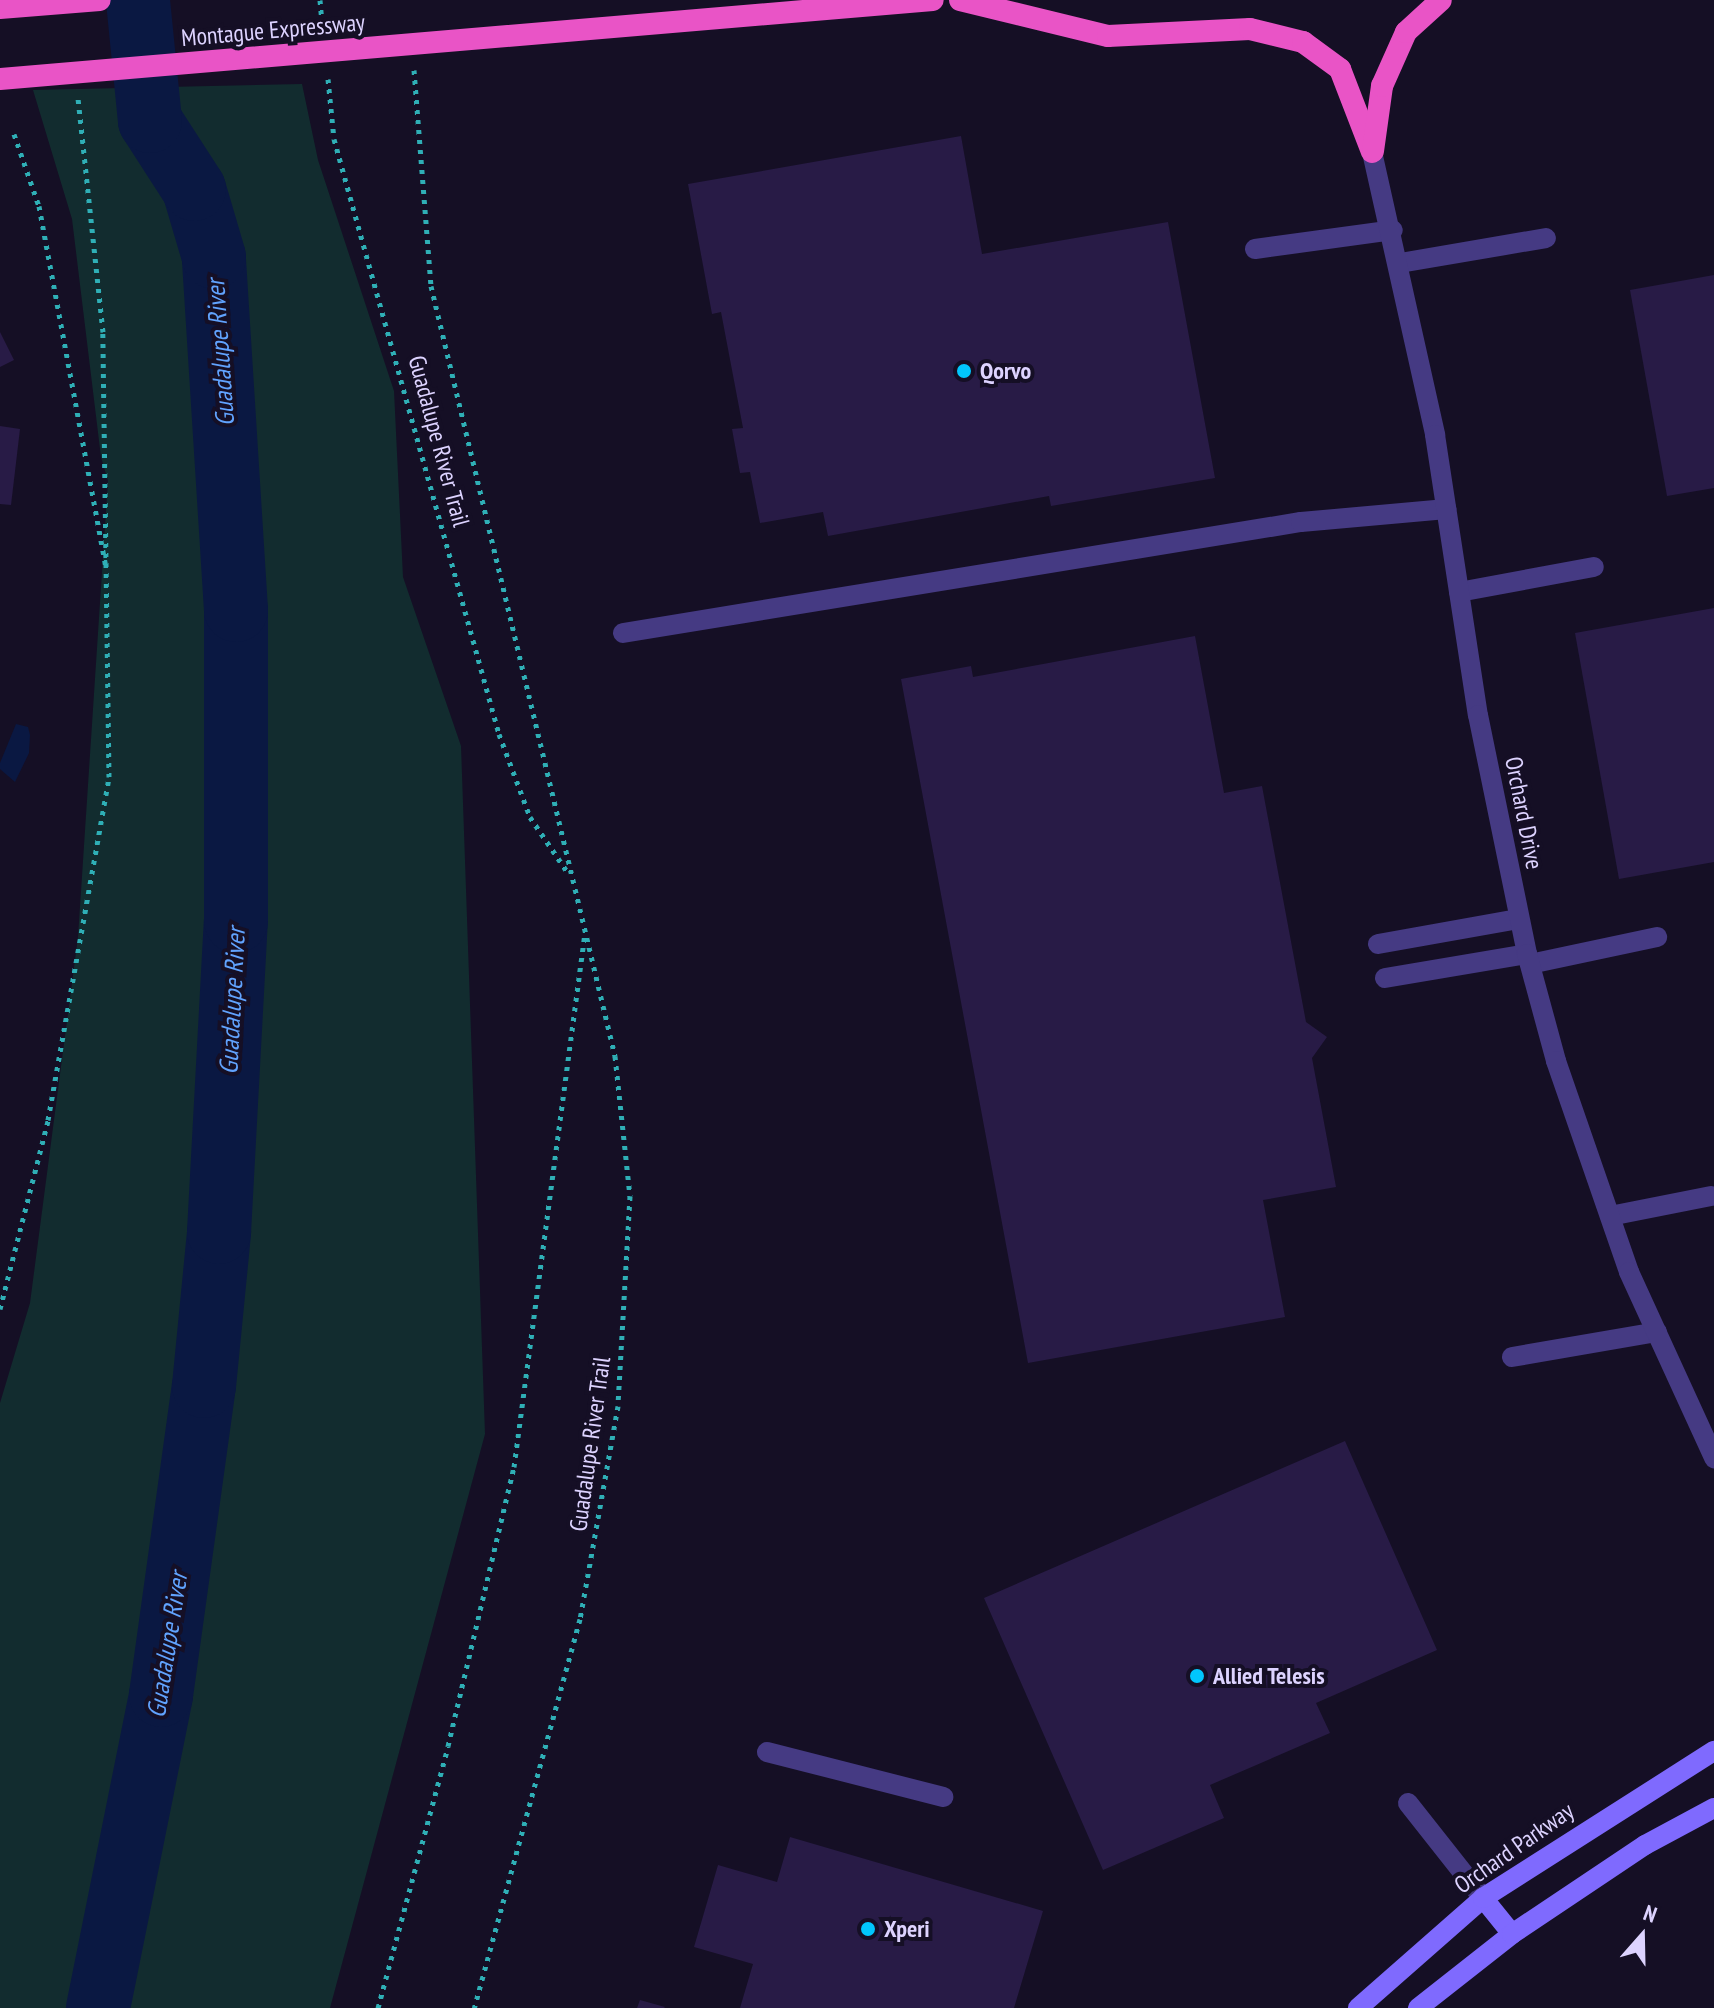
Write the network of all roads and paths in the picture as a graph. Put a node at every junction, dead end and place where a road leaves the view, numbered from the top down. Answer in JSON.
{"nodes":[{"id":1,"x":100,"y":0,"type":"edge"},
{"id":2,"x":320,"y":0,"type":"edge"},
{"id":3,"x":933,"y":0,"type":"edge"},
{"id":4,"x":960,"y":0,"type":"edge"},
{"id":5,"x":1441,"y":0,"type":"edge"},
{"id":6,"x":0,"y":8,"type":"edge"},
{"id":7,"x":323,"y":31,"type":"dead end"},
{"id":8,"x":412,"y":45,"type":"junction"},
{"id":9,"x":326,"y":62,"type":"dead end"},
{"id":10,"x":0,"y":79,"type":"edge"},
{"id":11,"x":77,"y":93,"type":"dead end"},
{"id":12,"x":14,"y":134,"type":"dead end"},
{"id":13,"x":1372,"y":152,"type":"junction"},
{"id":14,"x":1393,"y":230,"type":"junction"},
{"id":15,"x":1546,"y":238,"type":"dead end"},
{"id":16,"x":1255,"y":249,"type":"dead end"},
{"id":17,"x":1400,"y":263,"type":"junction"},
{"id":18,"x":1446,"y":509,"type":"junction"},
{"id":19,"x":1594,"y":567,"type":"dead end"},
{"id":20,"x":109,"y":577,"type":"junction"},
{"id":21,"x":1459,"y":592,"type":"junction"},
{"id":22,"x":623,"y":633,"type":"dead end"},
{"id":23,"x":570,"y":877,"type":"junction"},
{"id":24,"x":1519,"y":919,"type":"junction"},
{"id":25,"x":586,"y":928,"type":"junction"},
{"id":26,"x":1657,"y":937,"type":"dead end"},
{"id":27,"x":1378,"y":944,"type":"dead end"},
{"id":28,"x":1529,"y":959,"type":"junction"},
{"id":29,"x":1385,"y":978,"type":"dead end"},
{"id":30,"x":1711,"y":1196,"type":"dead end"},
{"id":31,"x":1610,"y":1216,"type":"junction"},
{"id":32,"x":0,"y":1309,"type":"edge"},
{"id":33,"x":1657,"y":1332,"type":"junction"},
{"id":34,"x":1512,"y":1357,"type":"dead end"},
{"id":35,"x":1714,"y":1458,"type":"edge"},
{"id":36,"x":1714,"y":1751,"type":"edge"},
{"id":37,"x":767,"y":1752,"type":"dead end"},
{"id":38,"x":943,"y":1797,"type":"dead end"},
{"id":39,"x":1408,"y":1803,"type":"dead end"},
{"id":40,"x":1714,"y":1808,"type":"edge"},
{"id":41,"x":1483,"y":1898,"type":"junction"},
{"id":42,"x":1512,"y":1934,"type":"junction"},
{"id":43,"x":378,"y":2008,"type":"edge"},
{"id":44,"x":474,"y":2008,"type":"edge"},
{"id":45,"x":1358,"y":2008,"type":"edge"},
{"id":46,"x":1418,"y":2008,"type":"edge"}],
"edges":[{"from":1,"to":6,"type":"highway"},
{"from":2,"to":7,"type":"path"},
{"from":3,"to":8,"type":"highway","name":"Montague Expressway"},
{"from":4,"to":13,"type":"highway"},
{"from":5,"to":13,"type":"highway"},
{"from":8,"to":10,"type":"highway","name":"Montague Expressway"},
{"from":8,"to":23,"type":"path","name":"Guadalupe River Trail"},
{"from":9,"to":23,"type":"path","name":"Guadalupe River Trail"},
{"from":11,"to":20,"type":"path"},
{"from":12,"to":20,"type":"path"},
{"from":13,"to":14,"type":"street","name":"Orchard Drive"},
{"from":14,"to":16,"type":"street"},
{"from":14,"to":17,"type":"street","name":"Orchard Drive"},
{"from":15,"to":17,"type":"street"},
{"from":17,"to":18,"type":"street","name":"Orchard Drive"},
{"from":18,"to":21,"type":"street","name":"Orchard Drive"},
{"from":18,"to":22,"type":"street"},
{"from":19,"to":21,"type":"street"},
{"from":20,"to":32,"type":"path"},
{"from":21,"to":24,"type":"street","name":"Orchard Drive"},
{"from":23,"to":25,"type":"path","name":"Guadalupe River Trail"},
{"from":24,"to":27,"type":"street"},
{"from":24,"to":28,"type":"street","name":"Orchard Drive"},
{"from":25,"to":43,"type":"path"},
{"from":25,"to":44,"type":"path","name":"Guadalupe River Trail"},
{"from":26,"to":28,"type":"street"},
{"from":28,"to":29,"type":"street"},
{"from":28,"to":31,"type":"street","name":"Orchard Drive"},
{"from":30,"to":31,"type":"street"},
{"from":31,"to":33,"type":"street","name":"Orchard Drive"},
{"from":33,"to":34,"type":"street"},
{"from":33,"to":35,"type":"street","name":"Orchard Drive"},
{"from":36,"to":41,"type":"main road","name":"Orchard Parkway"},
{"from":37,"to":38,"type":"street"},
{"from":39,"to":41,"type":"street"},
{"from":40,"to":42,"type":"main road"},
{"from":41,"to":42,"type":"main road"},
{"from":41,"to":45,"type":"main road","name":"Orchard Parkway"},
{"from":42,"to":46,"type":"main road"}]}
